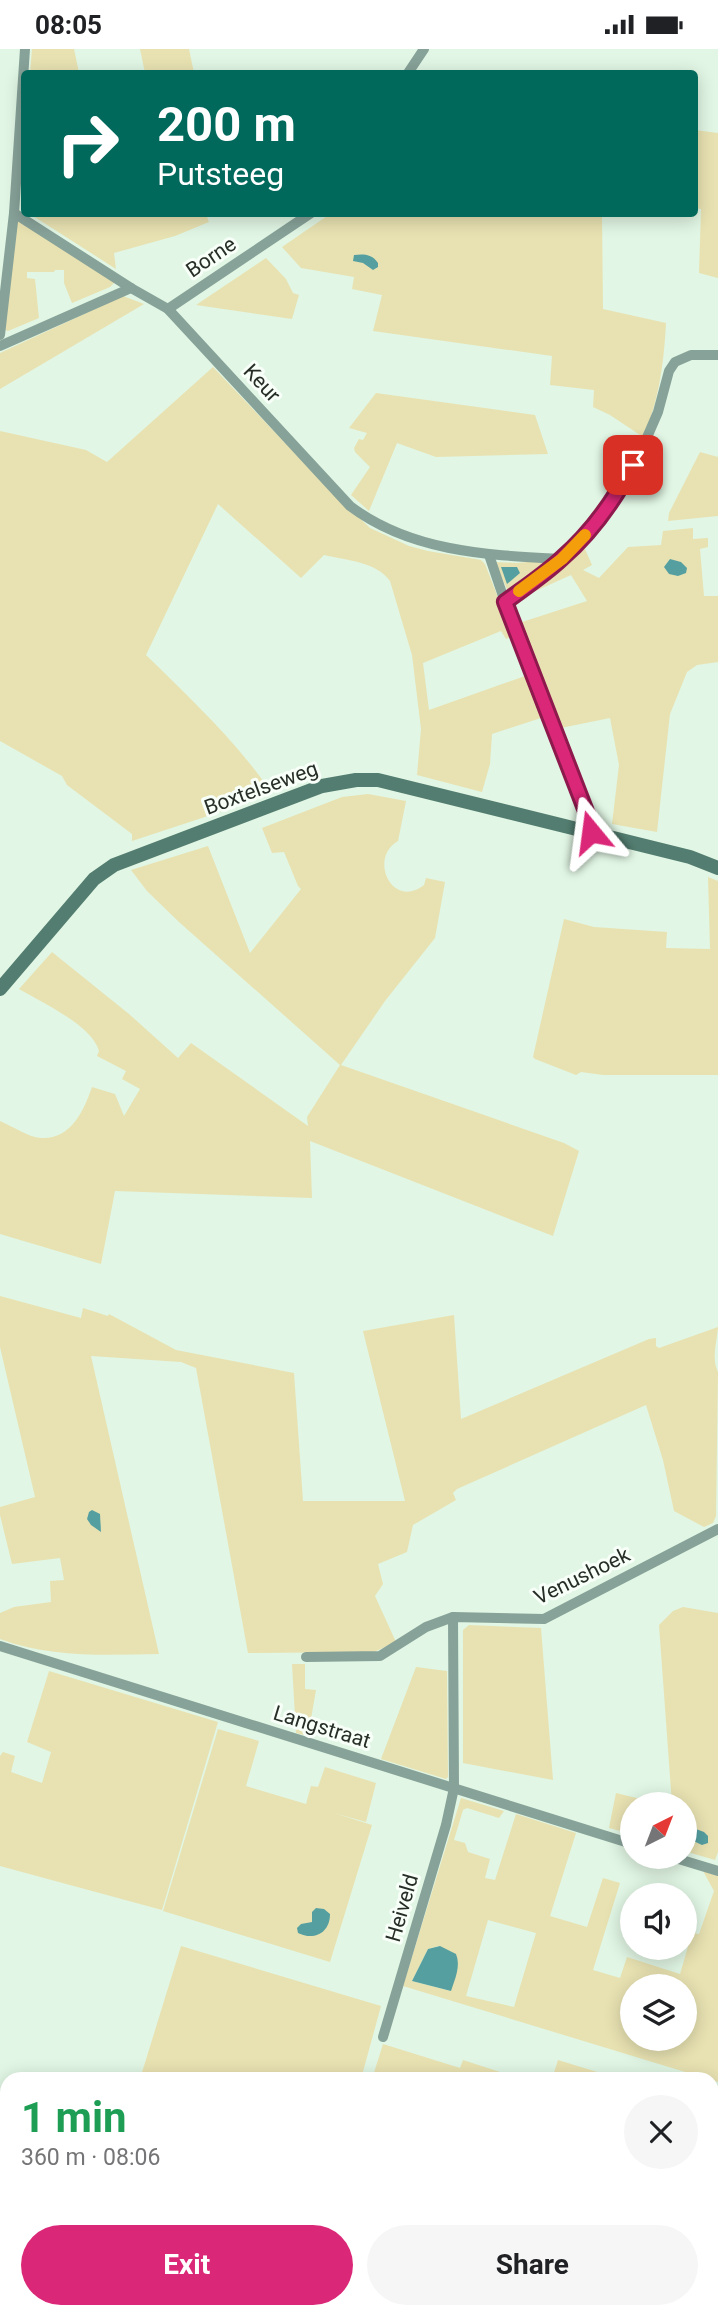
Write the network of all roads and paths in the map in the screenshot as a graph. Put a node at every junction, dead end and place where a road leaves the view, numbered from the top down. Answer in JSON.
{"nodes":[{"id":1,"x":25,"y":49,"type":"edge"},
{"id":2,"x":424,"y":49,"type":"edge"},
{"id":3,"x":24,"y":70,"type":"edge"},
{"id":4,"x":410,"y":70,"type":"edge"},
{"id":5,"x":21,"y":115,"type":"edge"},
{"id":6,"x":15,"y":213,"type":"junction"},
{"id":7,"x":21,"y":217,"type":"edge"},
{"id":8,"x":21,"y":217,"type":"edge"},
{"id":9,"x":305,"y":217,"type":"edge"},
{"id":10,"x":131,"y":288,"type":"junction"},
{"id":11,"x":168,"y":309,"type":"junction"},
{"id":12,"x":0,"y":335,"type":"edge"},
{"id":13,"x":0,"y":347,"type":"edge"},
{"id":14,"x":718,"y":355,"type":"edge"},
{"id":15,"x":489,"y":555,"type":"junction"},
{"id":16,"x":562,"y":559,"type":"junction"},
{"id":17,"x":505,"y":602,"type":"junction"},
{"id":18,"x":591,"y":832,"type":"junction"},
{"id":19,"x":718,"y":867,"type":"edge"},
{"id":20,"x":0,"y":989,"type":"edge"},
{"id":21,"x":718,"y":1529,"type":"edge"},
{"id":22,"x":453,"y":1617,"type":"junction"},
{"id":23,"x":0,"y":1646,"type":"edge"},
{"id":24,"x":306,"y":1657,"type":"dead end"},
{"id":25,"x":454,"y":1788,"type":"junction"},
{"id":26,"x":620,"y":1840,"type":"edge"},
{"id":27,"x":697,"y":1865,"type":"edge"},
{"id":28,"x":718,"y":1871,"type":"edge"},
{"id":29,"x":383,"y":2037,"type":"dead end"}],
"edges":[{"from":1,"to":3,"type":"street"},
{"from":2,"to":4,"type":"street"},
{"from":5,"to":6,"type":"street"},
{"from":6,"to":7,"type":"street","name":"Keur"},
{"from":6,"to":12,"type":"street"},
{"from":8,"to":10,"type":"street","name":"Keur"},
{"from":9,"to":11,"type":"street","name":"Borne"},
{"from":10,"to":11,"type":"street","name":"Keur"},
{"from":10,"to":13,"type":"street"},
{"from":11,"to":15,"type":"street","name":"Keur"},
{"from":14,"to":16,"type":"street"},
{"from":15,"to":16,"type":"street","name":"Keur"},
{"from":15,"to":17,"type":"street"},
{"from":16,"to":17,"type":"street"},
{"from":17,"to":18,"type":"street"},
{"from":18,"to":19,"type":"main road","name":"Boxtelseweg"},
{"from":18,"to":20,"type":"main road","name":"Boxtelseweg"},
{"from":21,"to":22,"type":"street","name":"Venushoek"},
{"from":22,"to":24,"type":"street","name":"Venushoek"},
{"from":22,"to":25,"type":"street"},
{"from":23,"to":25,"type":"street","name":"Langstraat"},
{"from":25,"to":26,"type":"street","name":"Langstraat"},
{"from":25,"to":29,"type":"street","name":"Heiveld"},
{"from":27,"to":28,"type":"street"}]}
